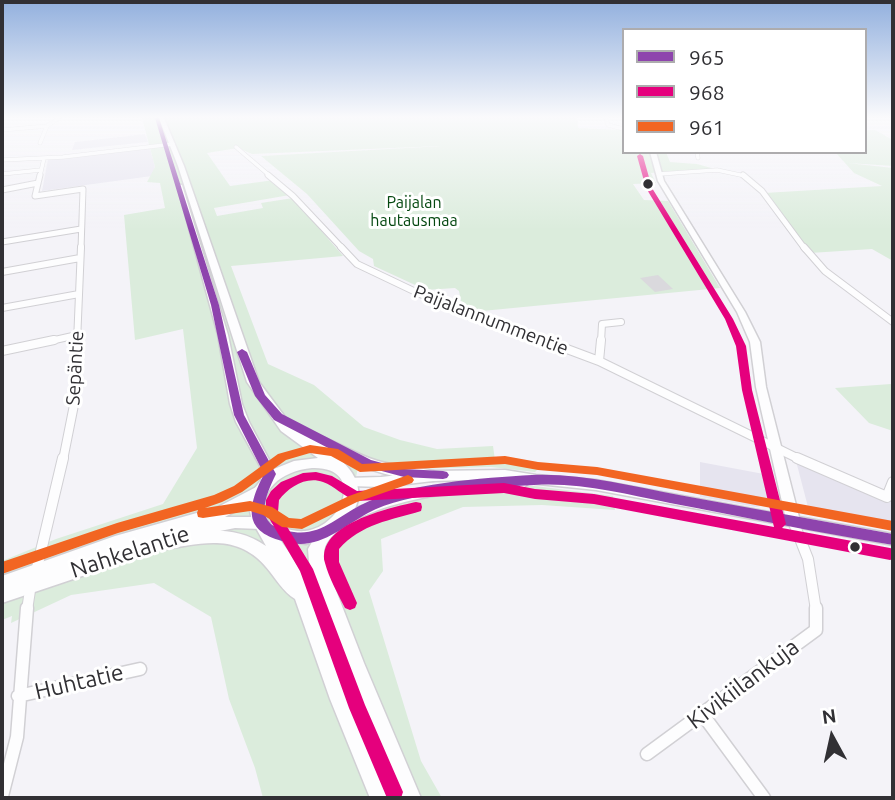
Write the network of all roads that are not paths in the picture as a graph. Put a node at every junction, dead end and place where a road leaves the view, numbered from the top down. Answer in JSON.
{"nodes":[{"id":1,"x":70,"y":155,"type":"edge"},
{"id":2,"x":172,"y":155,"type":"edge"},
{"id":3,"x":173,"y":155,"type":"edge"},
{"id":4,"x":246,"y":155,"type":"edge"},
{"id":5,"x":654,"y":155,"type":"edge"},
{"id":6,"x":44,"y":158,"type":"junction"},
{"id":7,"x":2,"y":160,"type":"edge"},
{"id":8,"x":41,"y":170,"type":"junction"},
{"id":9,"x":2,"y":174,"type":"edge"},
{"id":10,"x":659,"y":174,"type":"junction"},
{"id":11,"x":38,"y":183,"type":"junction"},
{"id":12,"x":2,"y":190,"type":"edge"},
{"id":13,"x":81,"y":229,"type":"junction"},
{"id":14,"x":2,"y":242,"type":"edge"},
{"id":15,"x":80,"y":258,"type":"junction"},
{"id":16,"x":2,"y":272,"type":"edge"},
{"id":17,"x":79,"y":294,"type":"junction"},
{"id":18,"x":2,"y":309,"type":"edge"},
{"id":19,"x":621,"y":322,"type":"dead end"},
{"id":20,"x":893,"y":322,"type":"edge"},
{"id":21,"x":77,"y":335,"type":"junction"},
{"id":22,"x":2,"y":351,"type":"edge"},
{"id":23,"x":599,"y":361,"type":"junction"},
{"id":24,"x":278,"y":417,"type":"junction"},
{"id":25,"x":777,"y":449,"type":"junction"},
{"id":26,"x":346,"y":475,"type":"junction"},
{"id":27,"x":433,"y":475,"type":"junction"},
{"id":28,"x":536,"y":480,"type":"junction"},
{"id":29,"x":893,"y":482,"type":"edge"},
{"id":30,"x":265,"y":486,"type":"junction"},
{"id":31,"x":793,"y":521,"type":"junction"},
{"id":32,"x":262,"y":525,"type":"junction"},
{"id":33,"x":332,"y":526,"type":"junction"},
{"id":34,"x":893,"y":540,"type":"edge"},
{"id":35,"x":160,"y":543,"type":"junction"},
{"id":36,"x":34,"y":578,"type":"junction"},
{"id":37,"x":2,"y":583,"type":"edge"},
{"id":38,"x":2,"y":595,"type":"edge"},
{"id":39,"x":301,"y":595,"type":"junction"},
{"id":40,"x":140,"y":669,"type":"dead end"},
{"id":41,"x":18,"y":696,"type":"junction"},
{"id":42,"x":703,"y":715,"type":"junction"},
{"id":43,"x":647,"y":754,"type":"dead end"},
{"id":44,"x":3,"y":788,"type":"edge"},
{"id":45,"x":381,"y":798,"type":"edge"},
{"id":46,"x":410,"y":798,"type":"edge"},
{"id":47,"x":764,"y":798,"type":"edge"}],
"edges":[{"from":1,"to":6,"type":"street"},
{"from":2,"to":30,"type":"main road"},
{"from":3,"to":24,"type":"main road"},
{"from":4,"to":23,"type":"street","name":"Paijalannummentie"},
{"from":5,"to":10,"type":"street"},
{"from":6,"to":7,"type":"street"},
{"from":6,"to":8,"type":"street"},
{"from":8,"to":9,"type":"street"},
{"from":8,"to":11,"type":"street"},
{"from":10,"to":20,"type":"street"},
{"from":10,"to":25,"type":"street"},
{"from":11,"to":12,"type":"street"},
{"from":11,"to":13,"type":"street","name":"Sepäntie"},
{"from":13,"to":14,"type":"street"},
{"from":13,"to":15,"type":"street","name":"Sepäntie"},
{"from":15,"to":16,"type":"street"},
{"from":15,"to":17,"type":"street","name":"Sepäntie"},
{"from":17,"to":18,"type":"street"},
{"from":17,"to":21,"type":"street","name":"Sepäntie"},
{"from":19,"to":23,"type":"street"},
{"from":21,"to":22,"type":"street"},
{"from":21,"to":36,"type":"street","name":"Sepäntie"},
{"from":23,"to":25,"type":"street","name":"Paijalannummentie"},
{"from":24,"to":26,"type":"main road"},
{"from":24,"to":27,"type":"main road"},
{"from":25,"to":29,"type":"street","name":"Paijalannummentie"},
{"from":25,"to":31,"type":"street"},
{"from":26,"to":27,"type":"street"},
{"from":26,"to":30,"type":"main road"},
{"from":26,"to":33,"type":"main road"},
{"from":27,"to":28,"type":"street"},
{"from":28,"to":31,"type":"street"},
{"from":28,"to":33,"type":"street"},
{"from":30,"to":32,"type":"main road"},
{"from":30,"to":36,"type":"main road","name":"Nahkelantie"},
{"from":31,"to":34,"type":"street"},
{"from":31,"to":42,"type":"street","name":"Kivikiilankuja"},
{"from":32,"to":33,"type":"main road"},
{"from":32,"to":35,"type":"main road","name":"Nahkelantie"},
{"from":32,"to":39,"type":"main road"},
{"from":33,"to":46,"type":"main road"},
{"from":35,"to":36,"type":"main road","name":"Nahkelantie"},
{"from":35,"to":39,"type":"main road"},
{"from":36,"to":37,"type":"main road","name":"Nahkelantie"},
{"from":36,"to":38,"type":"main road","name":"Nahkelantie"},
{"from":36,"to":41,"type":"street","name":"Huhtatie"},
{"from":39,"to":45,"type":"main road"},
{"from":40,"to":41,"type":"street","name":"Huhtatie"},
{"from":41,"to":44,"type":"street","name":"Huhtatie"},
{"from":42,"to":43,"type":"street","name":"Kivikiilankuja"},
{"from":42,"to":47,"type":"street"}]}
